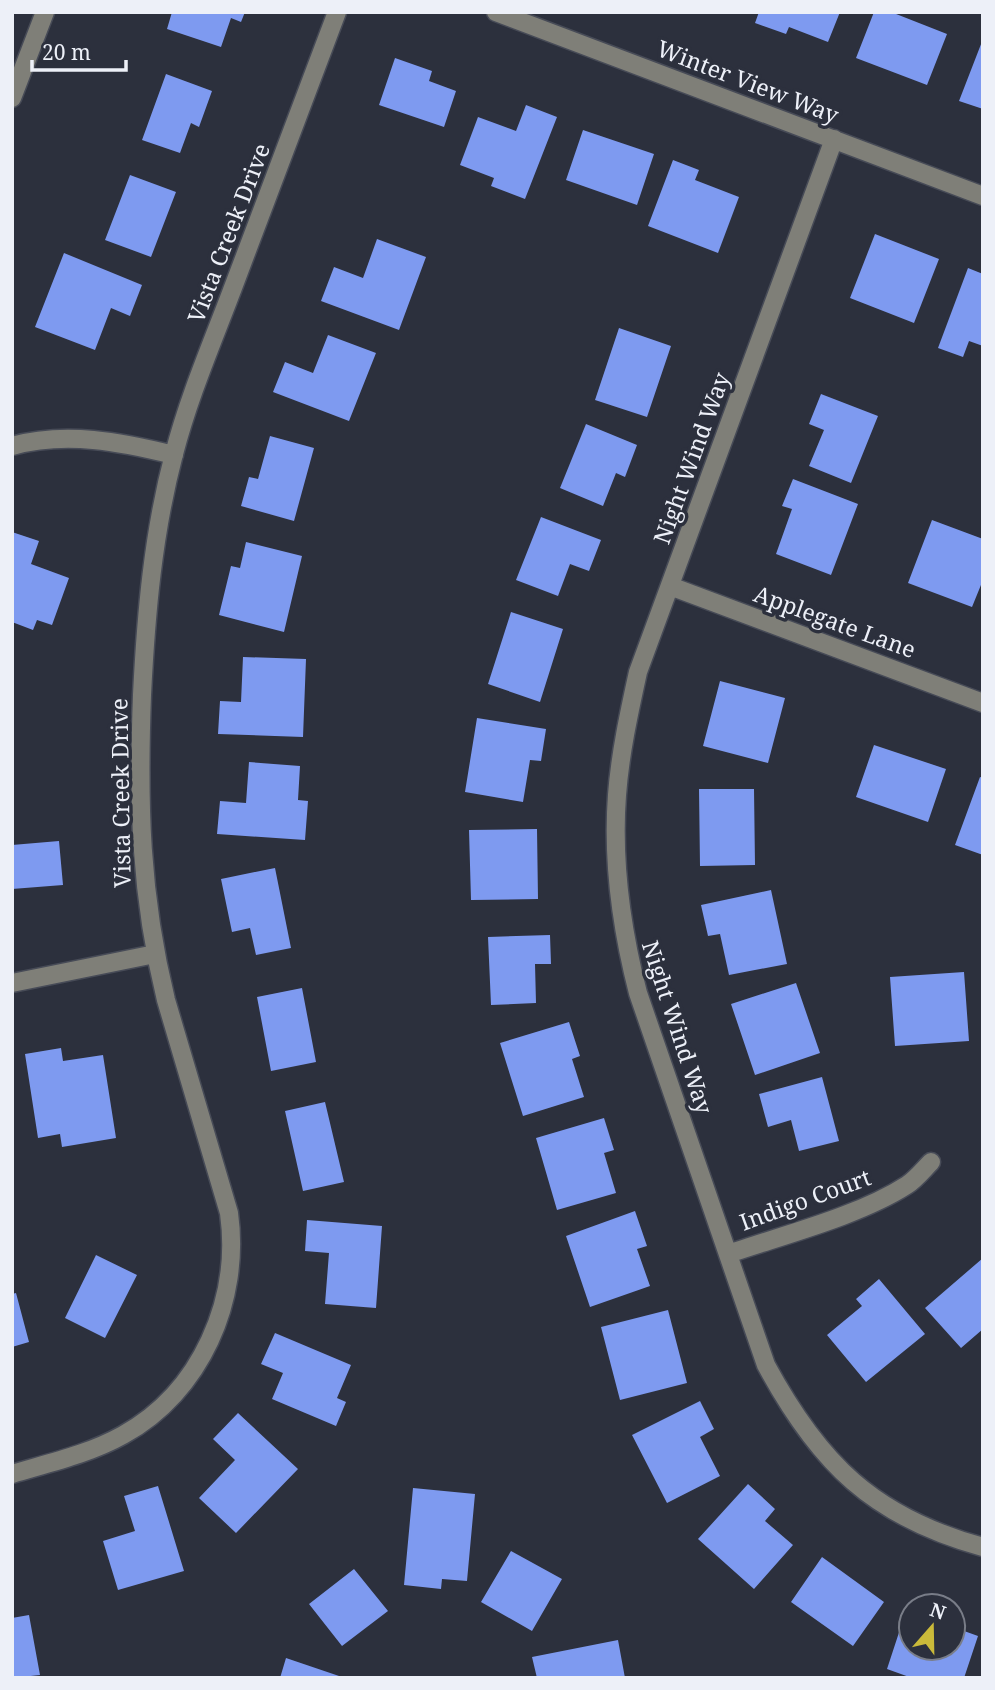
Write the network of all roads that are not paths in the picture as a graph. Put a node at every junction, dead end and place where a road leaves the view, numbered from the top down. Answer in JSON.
{"nodes":[{"id":1,"x":45,"y":12,"type":"edge"},
{"id":2,"x":337,"y":12,"type":"edge"},
{"id":3,"x":496,"y":12,"type":"edge"},
{"id":4,"x":12,"y":98,"type":"edge"},
{"id":5,"x":834,"y":139,"type":"junction"},
{"id":6,"x":983,"y":195,"type":"edge"},
{"id":7,"x":12,"y":446,"type":"edge"},
{"id":8,"x":174,"y":455,"type":"junction"},
{"id":9,"x":670,"y":586,"type":"junction"},
{"id":10,"x":983,"y":702,"type":"edge"},
{"id":11,"x":155,"y":954,"type":"junction"},
{"id":12,"x":12,"y":983,"type":"edge"},
{"id":13,"x":931,"y":1163,"type":"dead end"},
{"id":14,"x":728,"y":1254,"type":"junction"},
{"id":15,"x":12,"y":1474,"type":"edge"},
{"id":16,"x":983,"y":1547,"type":"edge"}],
"edges":[{"from":1,"to":4,"type":"street"},
{"from":2,"to":8,"type":"street","name":"Vista Creek Drive"},
{"from":3,"to":5,"type":"street","name":"Winter View Way"},
{"from":5,"to":6,"type":"street","name":"Winter View Way"},
{"from":5,"to":9,"type":"street","name":"Night Wind Way"},
{"from":7,"to":8,"type":"street"},
{"from":8,"to":11,"type":"street","name":"Vista Creek Drive"},
{"from":9,"to":10,"type":"street","name":"Applegate Lane"},
{"from":9,"to":14,"type":"street","name":"Night Wind Way"},
{"from":11,"to":12,"type":"street"},
{"from":11,"to":15,"type":"street","name":"Vista Creek Drive"},
{"from":13,"to":14,"type":"street","name":"Indigo Court"},
{"from":14,"to":16,"type":"street","name":"Night Wind Way"}]}
